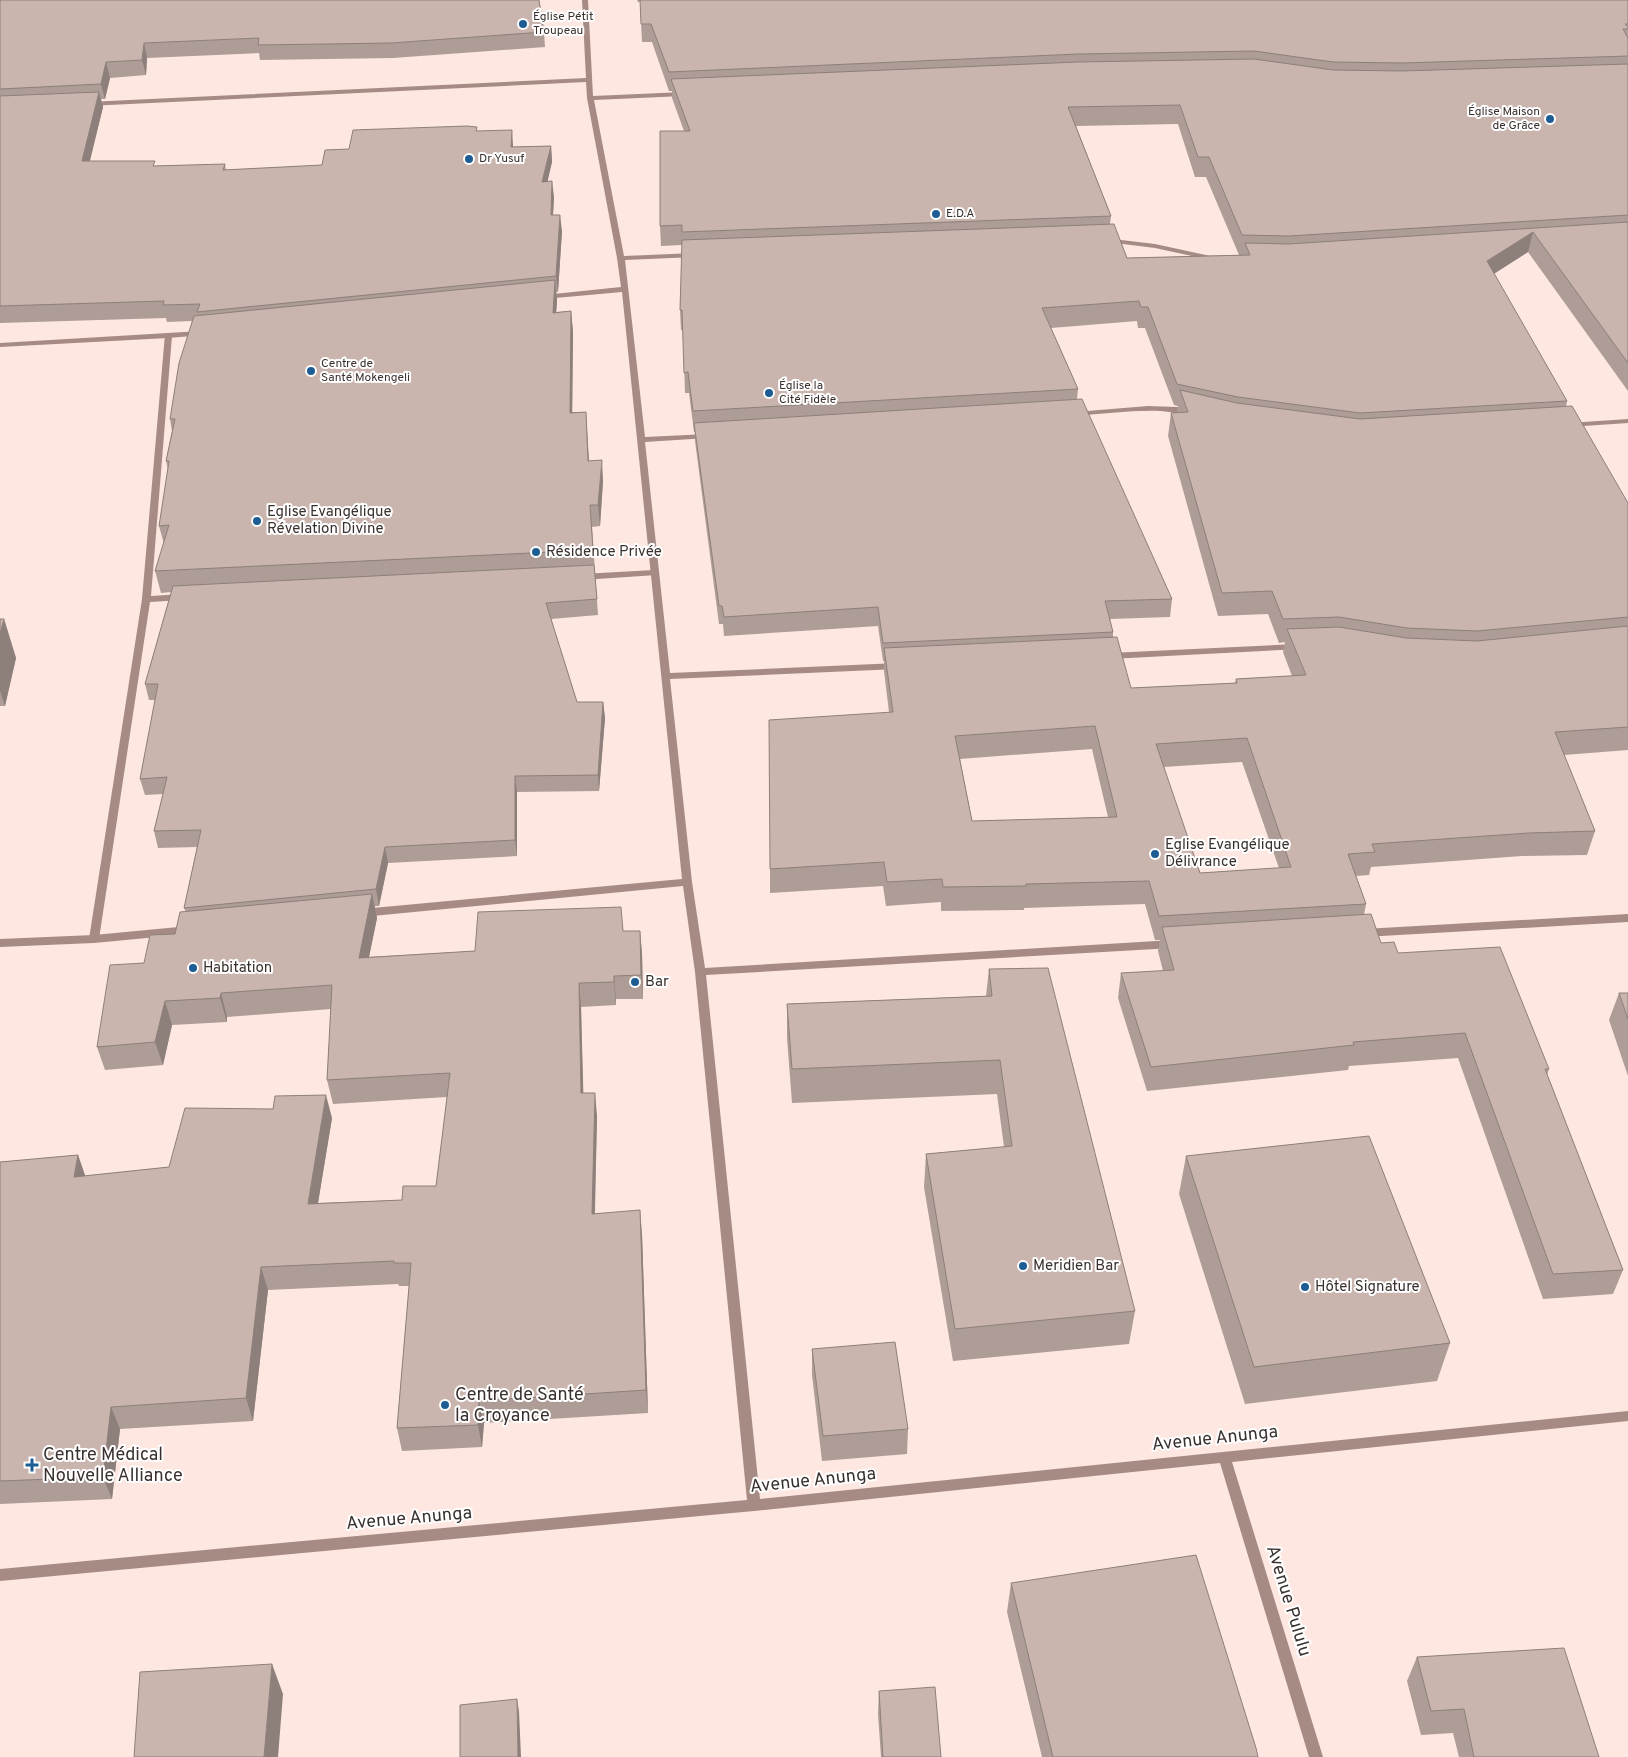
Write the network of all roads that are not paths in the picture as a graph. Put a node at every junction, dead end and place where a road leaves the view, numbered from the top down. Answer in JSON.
{"nodes":[{"id":1,"x":585,"y":0,"type":"edge"},
{"id":2,"x":588,"y":80,"type":"junction"},
{"id":3,"x":689,"y":94,"type":"edge"},
{"id":4,"x":590,"y":98,"type":"junction"},
{"id":5,"x":80,"y":105,"type":"edge"},
{"id":6,"x":1103,"y":241,"type":"edge"},
{"id":7,"x":700,"y":255,"type":"edge"},
{"id":8,"x":621,"y":258,"type":"junction"},
{"id":9,"x":1227,"y":260,"type":"edge"},
{"id":10,"x":625,"y":288,"type":"junction"},
{"id":11,"x":535,"y":298,"type":"edge"},
{"id":12,"x":208,"y":332,"type":"edge"},
{"id":13,"x":168,"y":336,"type":"junction"},
{"id":14,"x":0,"y":345,"type":"edge"},
{"id":15,"x":1066,"y":414,"type":"edge"},
{"id":16,"x":1198,"y":414,"type":"edge"},
{"id":17,"x":1628,"y":421,"type":"edge"},
{"id":18,"x":1560,"y":425,"type":"edge"},
{"id":19,"x":720,"y":435,"type":"edge"},
{"id":20,"x":641,"y":440,"type":"junction"},
{"id":21,"x":654,"y":573,"type":"junction"},
{"id":22,"x":574,"y":577,"type":"edge"},
{"id":23,"x":196,"y":596,"type":"edge"},
{"id":24,"x":146,"y":599,"type":"junction"},
{"id":25,"x":1304,"y":647,"type":"edge"},
{"id":26,"x":1096,"y":657,"type":"edge"},
{"id":27,"x":906,"y":666,"type":"edge"},
{"id":28,"x":667,"y":676,"type":"junction"},
{"id":29,"x":687,"y":882,"type":"junction"},
{"id":30,"x":351,"y":914,"type":"edge"},
{"id":31,"x":1628,"y":918,"type":"edge"},
{"id":32,"x":203,"y":928,"type":"edge"},
{"id":33,"x":1349,"y":934,"type":"edge"},
{"id":34,"x":94,"y":939,"type":"junction"},
{"id":35,"x":0,"y":943,"type":"edge"},
{"id":36,"x":1179,"y":944,"type":"edge"},
{"id":37,"x":700,"y":972,"type":"junction"},
{"id":38,"x":1628,"y":1416,"type":"edge"},
{"id":39,"x":1224,"y":1456,"type":"junction"},
{"id":40,"x":754,"y":1505,"type":"junction"},
{"id":41,"x":0,"y":1575,"type":"edge"},
{"id":42,"x":1316,"y":1757,"type":"edge"}],
"edges":[{"from":1,"to":2,"type":"street"},
{"from":2,"to":4,"type":"street"},
{"from":2,"to":5,"type":"street"},
{"from":3,"to":4,"type":"street"},
{"from":4,"to":8,"type":"street"},
{"from":6,"to":9,"type":"street"},
{"from":7,"to":8,"type":"street"},
{"from":8,"to":10,"type":"street"},
{"from":10,"to":11,"type":"street"},
{"from":10,"to":20,"type":"street"},
{"from":12,"to":13,"type":"street"},
{"from":13,"to":14,"type":"street"},
{"from":13,"to":24,"type":"street"},
{"from":15,"to":16,"type":"street"},
{"from":17,"to":18,"type":"street"},
{"from":19,"to":20,"type":"street"},
{"from":20,"to":21,"type":"street"},
{"from":21,"to":22,"type":"street"},
{"from":21,"to":28,"type":"street"},
{"from":23,"to":24,"type":"street"},
{"from":24,"to":34,"type":"street"},
{"from":25,"to":26,"type":"street"},
{"from":27,"to":28,"type":"street"},
{"from":28,"to":29,"type":"street"},
{"from":29,"to":30,"type":"street"},
{"from":29,"to":37,"type":"street"},
{"from":31,"to":33,"type":"street"},
{"from":32,"to":34,"type":"street"},
{"from":34,"to":35,"type":"street"},
{"from":36,"to":37,"type":"street"},
{"from":37,"to":40,"type":"street"},
{"from":38,"to":39,"type":"street","name":"Avenue Anunga"},
{"from":39,"to":40,"type":"street","name":"Avenue Anunga"},
{"from":39,"to":42,"type":"street","name":"Avenue Pululu"},
{"from":40,"to":41,"type":"street","name":"Avenue Anunga"}]}
